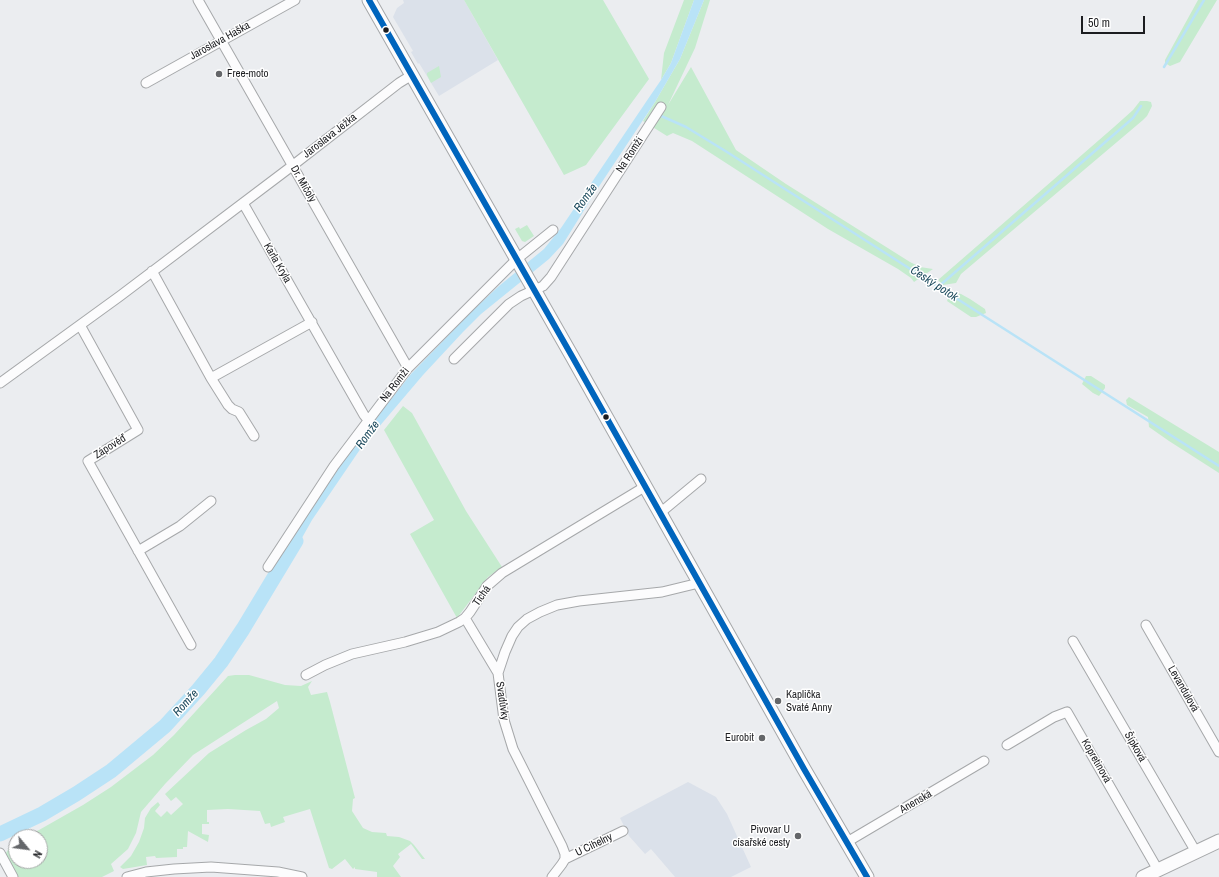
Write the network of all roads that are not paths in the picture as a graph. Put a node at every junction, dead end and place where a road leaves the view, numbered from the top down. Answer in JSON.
{"nodes":[{"id":1,"x":198,"y":0,"type":"edge"},
{"id":2,"x":295,"y":0,"type":"edge"},
{"id":3,"x":369,"y":0,"type":"edge"},
{"id":4,"x":221,"y":41,"type":"junction"},
{"id":5,"x":412,"y":75,"type":"junction"},
{"id":6,"x":146,"y":83,"type":"dead end"},
{"id":7,"x":661,"y":107,"type":"dead end"},
{"id":8,"x":292,"y":166,"type":"junction"},
{"id":9,"x":243,"y":203,"type":"junction"},
{"id":10,"x":553,"y":230,"type":"dead end"},
{"id":11,"x":517,"y":259,"type":"junction"},
{"id":12,"x":152,"y":271,"type":"junction"},
{"id":13,"x":533,"y":287,"type":"junction"},
{"id":14,"x":312,"y":322,"type":"junction"},
{"id":15,"x":80,"y":325,"type":"junction"},
{"id":16,"x":454,"y":359,"type":"dead end"},
{"id":17,"x":408,"y":368,"type":"junction"},
{"id":18,"x":211,"y":378,"type":"junction"},
{"id":19,"x":0,"y":383,"type":"edge"},
{"id":20,"x":368,"y":420,"type":"junction"},
{"id":21,"x":254,"y":436,"type":"dead end"},
{"id":22,"x":701,"y":479,"type":"dead end"},
{"id":23,"x":646,"y":486,"type":"junction"},
{"id":24,"x":211,"y":500,"type":"dead end"},
{"id":25,"x":660,"y":513,"type":"junction"},
{"id":26,"x":138,"y":550,"type":"junction"},
{"id":27,"x":268,"y":567,"type":"dead end"},
{"id":28,"x":699,"y":583,"type":"junction"},
{"id":29,"x":465,"y":618,"type":"junction"},
{"id":30,"x":1146,"y":625,"type":"dead end"},
{"id":31,"x":1073,"y":641,"type":"dead end"},
{"id":32,"x":191,"y":645,"type":"dead end"},
{"id":33,"x":498,"y":673,"type":"junction"},
{"id":34,"x":306,"y":675,"type":"dead end"},
{"id":35,"x":1007,"y":745,"type":"dead end"},
{"id":36,"x":1219,"y":752,"type":"edge"},
{"id":37,"x":984,"y":761,"type":"dead end"},
{"id":38,"x":623,"y":831,"type":"dead end"},
{"id":39,"x":1219,"y":841,"type":"edge"},
{"id":40,"x":848,"y":842,"type":"junction"},
{"id":41,"x":1196,"y":852,"type":"junction"},
{"id":42,"x":0,"y":854,"type":"edge"},
{"id":43,"x":565,"y":859,"type":"junction"},
{"id":44,"x":1158,"y":870,"type":"junction"},
{"id":45,"x":13,"y":877,"type":"edge"},
{"id":46,"x":127,"y":877,"type":"edge"},
{"id":47,"x":302,"y":877,"type":"edge"},
{"id":48,"x":552,"y":877,"type":"edge"},
{"id":49,"x":868,"y":877,"type":"edge"},
{"id":50,"x":1142,"y":877,"type":"edge"}],
"edges":[{"from":1,"to":4,"type":"street","name":"Dr. Mičoly"},
{"from":2,"to":4,"type":"street","name":"Jaroslava Haška"},
{"from":3,"to":5,"type":"street"},
{"from":4,"to":6,"type":"street","name":"Jaroslava Haška"},
{"from":4,"to":8,"type":"street","name":"Dr. Mičoly"},
{"from":5,"to":8,"type":"street","name":"Jaroslava Ježka"},
{"from":5,"to":11,"type":"street"},
{"from":7,"to":13,"type":"street","name":"Na Romži"},
{"from":8,"to":9,"type":"street","name":"Jaroslava Ježka"},
{"from":8,"to":17,"type":"street","name":"Dr. Mičoly"},
{"from":9,"to":12,"type":"street","name":"Jaroslava Ježka"},
{"from":9,"to":14,"type":"street","name":"Karla Kryla"},
{"from":10,"to":11,"type":"street","name":"Na Romži"},
{"from":11,"to":13,"type":"street"},
{"from":11,"to":17,"type":"street","name":"Na Romži"},
{"from":12,"to":15,"type":"street","name":"Jaroslava Ježka"},
{"from":12,"to":18,"type":"street"},
{"from":13,"to":16,"type":"street","name":"Na Romži"},
{"from":13,"to":23,"type":"street"},
{"from":14,"to":18,"type":"street"},
{"from":14,"to":20,"type":"street","name":"Karla Kryla"},
{"from":15,"to":19,"type":"street","name":"Jaroslava Ježka"},
{"from":15,"to":26,"type":"street","name":"Zápověď"},
{"from":17,"to":20,"type":"street","name":"Na Romži"},
{"from":18,"to":21,"type":"street"},
{"from":20,"to":27,"type":"street","name":"Na Romži"},
{"from":22,"to":25,"type":"street"},
{"from":23,"to":25,"type":"street"},
{"from":23,"to":29,"type":"street","name":"Tichá"},
{"from":24,"to":26,"type":"street"},
{"from":25,"to":28,"type":"street"},
{"from":26,"to":32,"type":"street","name":"Zápověď"},
{"from":28,"to":33,"type":"street","name":"Svadůvky"},
{"from":28,"to":40,"type":"street"},
{"from":29,"to":33,"type":"street"},
{"from":29,"to":34,"type":"street","name":"Tichá"},
{"from":30,"to":36,"type":"street","name":"Levandulová"},
{"from":31,"to":41,"type":"street","name":"Šípková"},
{"from":33,"to":43,"type":"street","name":"Svadůvky"},
{"from":35,"to":44,"type":"street","name":"Kopretinová"},
{"from":37,"to":40,"type":"street","name":"Anenská"},
{"from":38,"to":43,"type":"street","name":"U Cihelny"},
{"from":39,"to":41,"type":"street"},
{"from":40,"to":49,"type":"street"},
{"from":41,"to":44,"type":"street"},
{"from":42,"to":45,"type":"street"},
{"from":43,"to":48,"type":"street","name":"U Cihelny"},
{"from":44,"to":50,"type":"street"},
{"from":46,"to":47,"type":"street"}]}
